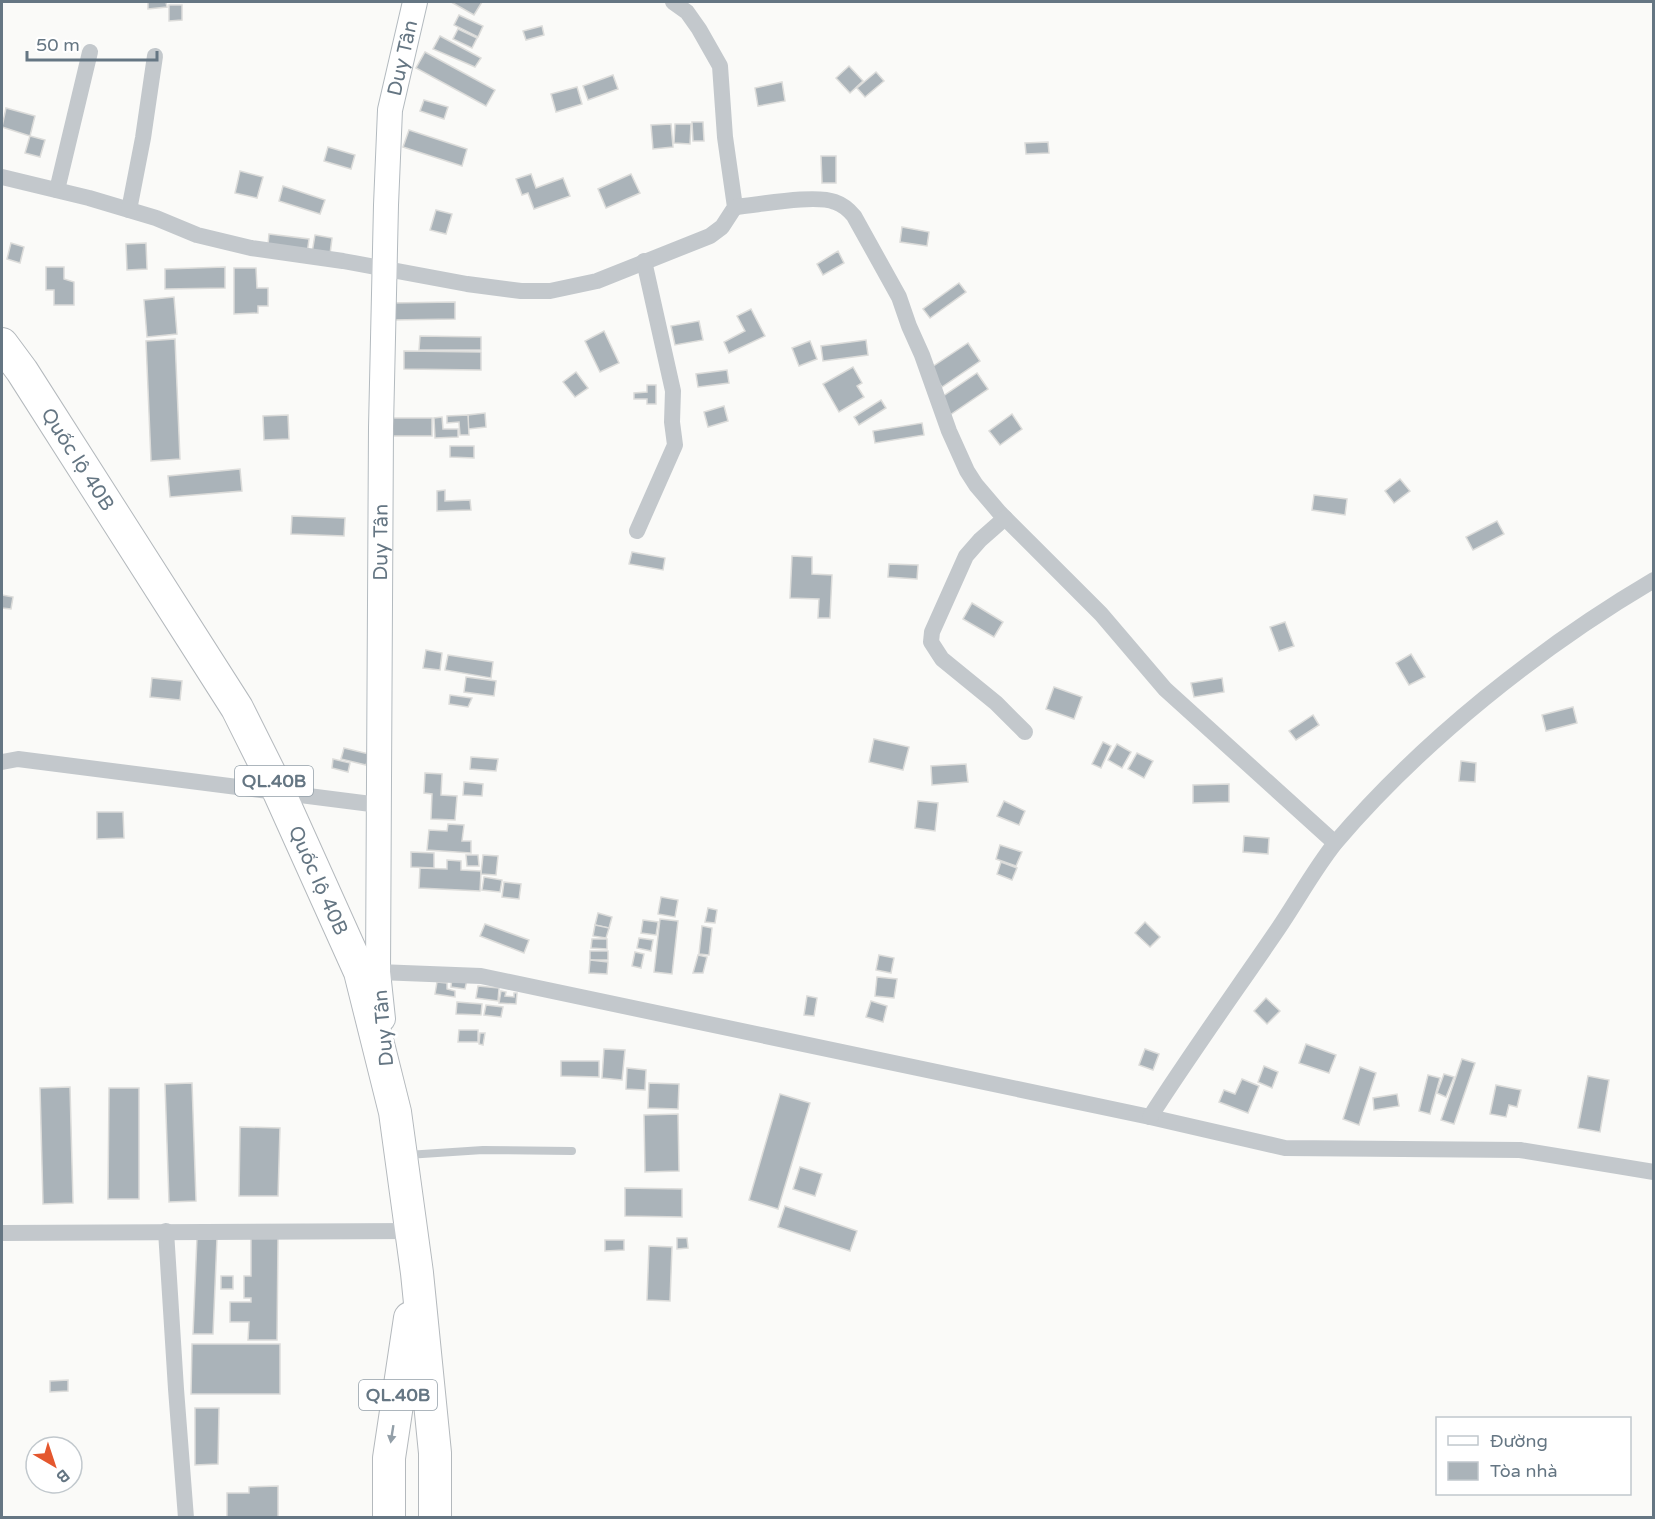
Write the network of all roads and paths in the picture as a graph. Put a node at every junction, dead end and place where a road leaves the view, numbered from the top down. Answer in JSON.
{"nodes":[{"id":1,"x":415,"y":2,"type":"edge"},
{"id":2,"x":673,"y":2,"type":"edge"},
{"id":3,"x":90,"y":52,"type":"dead end"},
{"id":4,"x":155,"y":56,"type":"dead end"},
{"id":5,"x":2,"y":177,"type":"edge"},
{"id":6,"x":57,"y":190,"type":"junction"},
{"id":7,"x":735,"y":207,"type":"junction"},
{"id":8,"x":129,"y":210,"type":"junction"},
{"id":9,"x":645,"y":261,"type":"junction"},
{"id":10,"x":386,"y":268,"type":"junction"},
{"id":11,"x":2,"y":344,"type":"edge"},
{"id":12,"x":1005,"y":518,"type":"junction"},
{"id":13,"x":637,"y":531,"type":"dead end"},
{"id":14,"x":1653,"y":580,"type":"edge"},
{"id":15,"x":1025,"y":732,"type":"dead end"},
{"id":16,"x":2,"y":762,"type":"edge"},
{"id":17,"x":279,"y":792,"type":"junction"},
{"id":18,"x":379,"y":805,"type":"junction"},
{"id":19,"x":1335,"y":843,"type":"junction"},
{"id":20,"x":378,"y":972,"type":"junction"},
{"id":21,"x":388,"y":1086,"type":"junction"},
{"id":22,"x":1150,"y":1117,"type":"junction"},
{"id":23,"x":572,"y":1151,"type":"dead end"},
{"id":24,"x":401,"y":1155,"type":"junction"},
{"id":25,"x":1653,"y":1172,"type":"edge"},
{"id":26,"x":166,"y":1231,"type":"junction"},
{"id":27,"x":411,"y":1231,"type":"junction"},
{"id":28,"x":2,"y":1233,"type":"edge"},
{"id":29,"x":417,"y":1272,"type":"junction"},
{"id":30,"x":186,"y":1518,"type":"edge"},
{"id":31,"x":389,"y":1518,"type":"edge"},
{"id":32,"x":435,"y":1518,"type":"edge"}],
"edges":[{"from":1,"to":10,"type":"street","name":"Duy Tân"},
{"from":2,"to":7,"type":"street"},
{"from":3,"to":6,"type":"street"},
{"from":4,"to":8,"type":"street"},
{"from":5,"to":6,"type":"street"},
{"from":6,"to":8,"type":"street"},
{"from":7,"to":9,"type":"street"},
{"from":7,"to":12,"type":"street"},
{"from":8,"to":10,"type":"street"},
{"from":9,"to":10,"type":"street"},
{"from":9,"to":13,"type":"street"},
{"from":10,"to":18,"type":"street","name":"Duy Tân"},
{"from":11,"to":17,"type":"highway","name":"Quốc lộ 40B","number":"QL.40B"},
{"from":12,"to":15,"type":"street"},
{"from":12,"to":19,"type":"street"},
{"from":14,"to":19,"type":"street"},
{"from":16,"to":17,"type":"street"},
{"from":17,"to":18,"type":"street"},
{"from":17,"to":21,"type":"highway","name":"Quốc lộ 40B","number":"QL.40B"},
{"from":18,"to":20,"type":"street","name":"Duy Tân"},
{"from":19,"to":22,"type":"street"},
{"from":20,"to":21,"type":"street","name":"Duy Tân"},
{"from":20,"to":22,"type":"street"},
{"from":21,"to":24,"type":"highway","name":"Quốc lộ 40B","number":"QL.40B"},
{"from":22,"to":25,"type":"street"},
{"from":23,"to":24,"type":"lane"},
{"from":24,"to":27,"type":"highway","name":"Quốc lộ 40B","number":"QL.40B"},
{"from":26,"to":27,"type":"street"},
{"from":26,"to":28,"type":"street"},
{"from":26,"to":30,"type":"street"},
{"from":27,"to":29,"type":"highway","name":"Quốc lộ 40B","number":"QL.40B"},
{"from":29,"to":31,"type":"highway","name":"Quốc lộ 40B","number":"QL.40B","one_way":true},
{"from":29,"to":32,"type":"highway","name":"Quốc lộ 40B","number":"QL.40B"}]}
